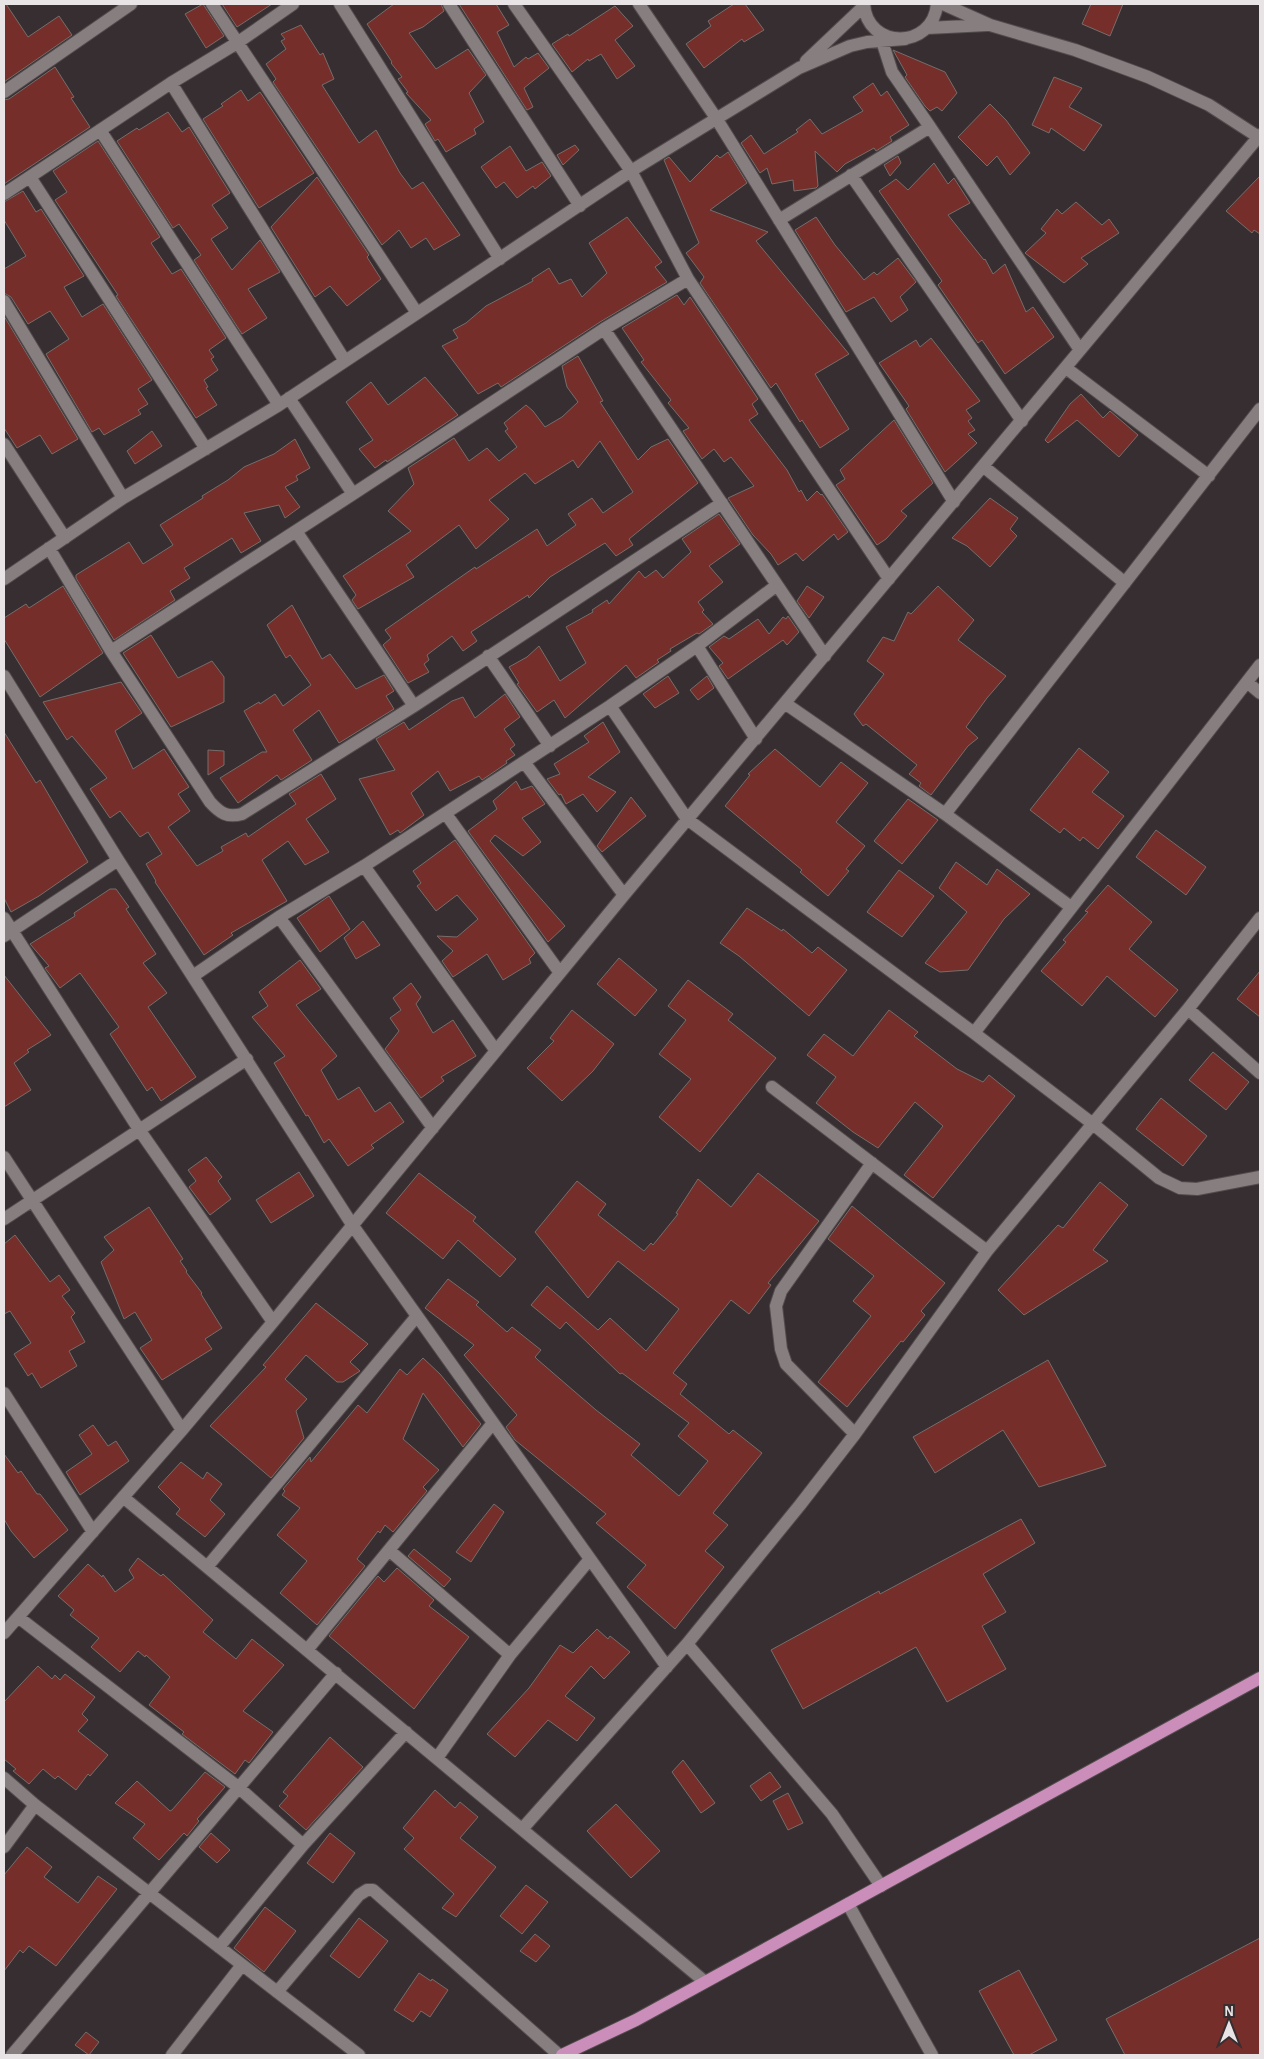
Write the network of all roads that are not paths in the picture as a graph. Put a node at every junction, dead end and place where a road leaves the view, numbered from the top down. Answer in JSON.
{"nodes":[{"id":1,"x":131,"y":4,"type":"edge"},
{"id":2,"x":212,"y":4,"type":"edge"},
{"id":3,"x":293,"y":4,"type":"edge"},
{"id":4,"x":340,"y":4,"type":"edge"},
{"id":5,"x":449,"y":4,"type":"edge"},
{"id":6,"x":514,"y":4,"type":"edge"},
{"id":7,"x":639,"y":4,"type":"edge"},
{"id":8,"x":937,"y":4,"type":"edge"},
{"id":9,"x":943,"y":4,"type":"edge"},
{"id":10,"x":864,"y":5,"type":"edge"},
{"id":11,"x":990,"y":24,"type":"junction"},
{"id":12,"x":927,"y":28,"type":"junction"},
{"id":13,"x":905,"y":39,"type":"junction"},
{"id":14,"x":882,"y":41,"type":"junction"},
{"id":15,"x":237,"y":43,"type":"junction"},
{"id":16,"x":799,"y":68,"type":"junction"},
{"id":17,"x":171,"y":83,"type":"junction"},
{"id":18,"x":4,"y":92,"type":"edge"},
{"id":19,"x":716,"y":118,"type":"junction"},
{"id":20,"x":930,"y":127,"type":"junction"},
{"id":21,"x":100,"y":130,"type":"junction"},
{"id":22,"x":1260,"y":137,"type":"edge"},
{"id":23,"x":631,"y":171,"type":"junction"},
{"id":24,"x":851,"y":175,"type":"junction"},
{"id":25,"x":30,"y":178,"type":"junction"},
{"id":26,"x":4,"y":194,"type":"edge"},
{"id":27,"x":580,"y":206,"type":"junction"},
{"id":28,"x":779,"y":220,"type":"junction"},
{"id":29,"x":500,"y":259,"type":"junction"},
{"id":30,"x":688,"y":279,"type":"junction"},
{"id":31,"x":4,"y":301,"type":"edge"},
{"id":32,"x":417,"y":313,"type":"junction"},
{"id":33,"x":604,"y":329,"type":"junction"},
{"id":34,"x":1080,"y":350,"type":"junction"},
{"id":35,"x":345,"y":362,"type":"junction"},
{"id":36,"x":1066,"y":368,"type":"junction"},
{"id":37,"x":284,"y":401,"type":"junction"},
{"id":38,"x":1260,"y":409,"type":"edge"},
{"id":39,"x":1022,"y":421,"type":"junction"},
{"id":40,"x":4,"y":444,"type":"edge"},
{"id":41,"x":206,"y":449,"type":"junction"},
{"id":42,"x":983,"y":466,"type":"junction"},
{"id":43,"x":1208,"y":476,"type":"junction"},
{"id":44,"x":353,"y":494,"type":"junction"},
{"id":45,"x":123,"y":498,"type":"junction"},
{"id":46,"x":954,"y":502,"type":"junction"},
{"id":47,"x":722,"y":503,"type":"junction"},
{"id":48,"x":296,"y":531,"type":"junction"},
{"id":49,"x":65,"y":538,"type":"junction"},
{"id":50,"x":49,"y":548,"type":"junction"},
{"id":51,"x":4,"y":579,"type":"edge"},
{"id":52,"x":889,"y":579,"type":"junction"},
{"id":53,"x":1125,"y":583,"type":"junction"},
{"id":54,"x":777,"y":585,"type":"junction"},
{"id":55,"x":697,"y":646,"type":"junction"},
{"id":56,"x":111,"y":651,"type":"junction"},
{"id":57,"x":488,"y":656,"type":"junction"},
{"id":58,"x":825,"y":656,"type":"junction"},
{"id":59,"x":1260,"y":665,"type":"edge"},
{"id":60,"x":4,"y":676,"type":"edge"},
{"id":61,"x":1247,"y":682,"type":"junction"},
{"id":62,"x":1260,"y":693,"type":"edge"},
{"id":63,"x":786,"y":704,"type":"junction"},
{"id":64,"x":414,"y":706,"type":"junction"},
{"id":65,"x":610,"y":706,"type":"junction"},
{"id":66,"x":756,"y":739,"type":"junction"},
{"id":67,"x":550,"y":746,"type":"junction"},
{"id":68,"x":524,"y":762,"type":"junction"},
{"id":69,"x":446,"y":814,"type":"junction"},
{"id":70,"x":945,"y":814,"type":"junction"},
{"id":71,"x":687,"y":819,"type":"junction"},
{"id":72,"x":118,"y":860,"type":"junction"},
{"id":73,"x":364,"y":866,"type":"junction"},
{"id":74,"x":624,"y":894,"type":"junction"},
{"id":75,"x":1071,"y":907,"type":"junction"},
{"id":76,"x":279,"y":917,"type":"junction"},
{"id":77,"x":4,"y":918,"type":"edge"},
{"id":78,"x":1260,"y":918,"type":"edge"},
{"id":79,"x":8,"y":933,"type":"edge"},
{"id":80,"x":560,"y":973,"type":"junction"},
{"id":81,"x":194,"y":976,"type":"junction"},
{"id":82,"x":1188,"y":1009,"type":"junction"},
{"id":83,"x":974,"y":1032,"type":"junction"},
{"id":84,"x":496,"y":1051,"type":"junction"},
{"id":85,"x":247,"y":1059,"type":"junction"},
{"id":86,"x":1260,"y":1073,"type":"edge"},
{"id":87,"x":772,"y":1087,"type":"dead end"},
{"id":88,"x":1093,"y":1124,"type":"junction"},
{"id":89,"x":433,"y":1128,"type":"junction"},
{"id":90,"x":140,"y":1130,"type":"junction"},
{"id":91,"x":4,"y":1157,"type":"edge"},
{"id":92,"x":872,"y":1163,"type":"junction"},
{"id":93,"x":1260,"y":1177,"type":"edge"},
{"id":94,"x":32,"y":1200,"type":"junction"},
{"id":95,"x":4,"y":1219,"type":"edge"},
{"id":96,"x":353,"y":1226,"type":"junction"},
{"id":97,"x":988,"y":1251,"type":"junction"},
{"id":98,"x":417,"y":1316,"type":"junction"},
{"id":99,"x":273,"y":1322,"type":"junction"},
{"id":100,"x":4,"y":1393,"type":"edge"},
{"id":101,"x":493,"y":1423,"type":"junction"},
{"id":102,"x":182,"y":1430,"type":"junction"},
{"id":103,"x":855,"y":1434,"type":"junction"},
{"id":104,"x":123,"y":1497,"type":"junction"},
{"id":105,"x":92,"y":1532,"type":"junction"},
{"id":106,"x":390,"y":1551,"type":"junction"},
{"id":107,"x":590,"y":1559,"type":"junction"},
{"id":108,"x":208,"y":1567,"type":"junction"},
{"id":109,"x":18,"y":1617,"type":"junction"},
{"id":110,"x":4,"y":1631,"type":"edge"},
{"id":111,"x":687,"y":1644,"type":"junction"},
{"id":112,"x":307,"y":1650,"type":"junction"},
{"id":113,"x":510,"y":1655,"type":"junction"},
{"id":114,"x":666,"y":1667,"type":"junction"},
{"id":115,"x":336,"y":1673,"type":"junction"},
{"id":116,"x":1260,"y":1678,"type":"edge"},
{"id":117,"x":406,"y":1732,"type":"junction"},
{"id":118,"x":437,"y":1758,"type":"junction"},
{"id":119,"x":4,"y":1778,"type":"edge"},
{"id":120,"x":238,"y":1787,"type":"junction"},
{"id":121,"x":35,"y":1805,"type":"junction"},
{"id":122,"x":523,"y":1828,"type":"junction"},
{"id":123,"x":303,"y":1845,"type":"junction"},
{"id":124,"x":4,"y":1847,"type":"edge"},
{"id":125,"x":881,"y":1886,"type":"junction"},
{"id":126,"x":149,"y":1892,"type":"junction"},
{"id":127,"x":848,"y":1904,"type":"junction"},
{"id":128,"x":219,"y":1948,"type":"junction"},
{"id":129,"x":242,"y":1964,"type":"junction"},
{"id":130,"x":704,"y":1981,"type":"junction"},
{"id":131,"x":277,"y":1992,"type":"junction"},
{"id":132,"x":12,"y":2055,"type":"edge"},
{"id":133,"x":172,"y":2055,"type":"edge"},
{"id":134,"x":359,"y":2055,"type":"edge"},
{"id":135,"x":561,"y":2055,"type":"edge"},
{"id":136,"x":932,"y":2055,"type":"edge"}],
"edges":[{"from":1,"to":18,"type":"street"},
{"from":2,"to":15,"type":"street"},
{"from":3,"to":15,"type":"street"},
{"from":4,"to":29,"type":"street"},
{"from":5,"to":27,"type":"street"},
{"from":6,"to":23,"type":"street"},
{"from":7,"to":19,"type":"street"},
{"from":8,"to":12,"type":"street"},
{"from":9,"to":11,"type":"street"},
{"from":10,"to":13,"type":"street"},
{"from":10,"to":16,"type":"street"},
{"from":11,"to":12,"type":"street"},
{"from":11,"to":22,"type":"street"},
{"from":12,"to":13,"type":"street"},
{"from":13,"to":14,"type":"street"},
{"from":14,"to":16,"type":"street"},
{"from":14,"to":20,"type":"street"},
{"from":15,"to":17,"type":"street"},
{"from":15,"to":32,"type":"street"},
{"from":16,"to":19,"type":"street"},
{"from":17,"to":21,"type":"street"},
{"from":17,"to":35,"type":"street"},
{"from":19,"to":23,"type":"street"},
{"from":19,"to":28,"type":"street"},
{"from":20,"to":24,"type":"street"},
{"from":20,"to":34,"type":"street"},
{"from":21,"to":25,"type":"street"},
{"from":21,"to":37,"type":"street"},
{"from":22,"to":34,"type":"street"},
{"from":23,"to":27,"type":"street"},
{"from":23,"to":30,"type":"street"},
{"from":24,"to":28,"type":"street"},
{"from":24,"to":39,"type":"street"},
{"from":25,"to":26,"type":"street"},
{"from":25,"to":41,"type":"street"},
{"from":27,"to":29,"type":"street"},
{"from":28,"to":46,"type":"street"},
{"from":29,"to":32,"type":"street"},
{"from":30,"to":33,"type":"street"},
{"from":30,"to":52,"type":"street"},
{"from":31,"to":45,"type":"street"},
{"from":32,"to":35,"type":"street"},
{"from":33,"to":44,"type":"street"},
{"from":33,"to":47,"type":"street"},
{"from":34,"to":36,"type":"street"},
{"from":35,"to":37,"type":"street"},
{"from":36,"to":39,"type":"street"},
{"from":36,"to":43,"type":"street"},
{"from":37,"to":41,"type":"street"},
{"from":37,"to":44,"type":"street"},
{"from":38,"to":43,"type":"street"},
{"from":39,"to":42,"type":"street"},
{"from":40,"to":49,"type":"street"},
{"from":41,"to":45,"type":"street"},
{"from":42,"to":46,"type":"street"},
{"from":42,"to":53,"type":"street"},
{"from":43,"to":53,"type":"street"},
{"from":44,"to":48,"type":"street"},
{"from":45,"to":49,"type":"street"},
{"from":46,"to":52,"type":"street"},
{"from":47,"to":54,"type":"street"},
{"from":47,"to":57,"type":"street"},
{"from":48,"to":56,"type":"street"},
{"from":48,"to":64,"type":"street"},
{"from":49,"to":50,"type":"street"},
{"from":50,"to":51,"type":"street"},
{"from":50,"to":56,"type":"street"},
{"from":52,"to":58,"type":"street"},
{"from":53,"to":70,"type":"street"},
{"from":54,"to":55,"type":"street"},
{"from":54,"to":58,"type":"street"},
{"from":55,"to":65,"type":"street"},
{"from":55,"to":66,"type":"street"},
{"from":56,"to":64,"type":"street"},
{"from":57,"to":64,"type":"street"},
{"from":57,"to":67,"type":"street"},
{"from":58,"to":63,"type":"street"},
{"from":59,"to":61,"type":"street"},
{"from":60,"to":72,"type":"street"},
{"from":61,"to":62,"type":"street"},
{"from":61,"to":75,"type":"street"},
{"from":63,"to":66,"type":"street"},
{"from":63,"to":70,"type":"street"},
{"from":65,"to":67,"type":"street"},
{"from":65,"to":71,"type":"street"},
{"from":66,"to":71,"type":"street"},
{"from":67,"to":68,"type":"street"},
{"from":68,"to":69,"type":"street"},
{"from":68,"to":74,"type":"street"},
{"from":69,"to":73,"type":"street"},
{"from":69,"to":80,"type":"street"},
{"from":70,"to":75,"type":"street"},
{"from":71,"to":74,"type":"street"},
{"from":71,"to":83,"type":"street"},
{"from":72,"to":79,"type":"street"},
{"from":72,"to":81,"type":"street"},
{"from":73,"to":76,"type":"street"},
{"from":73,"to":84,"type":"street"},
{"from":74,"to":80,"type":"street"},
{"from":75,"to":83,"type":"street"},
{"from":76,"to":81,"type":"street"},
{"from":76,"to":89,"type":"street"},
{"from":77,"to":79,"type":"street"},
{"from":78,"to":82,"type":"street"},
{"from":79,"to":90,"type":"street"},
{"from":80,"to":84,"type":"street"},
{"from":81,"to":85,"type":"street"},
{"from":82,"to":86,"type":"street"},
{"from":82,"to":88,"type":"street"},
{"from":83,"to":88,"type":"street"},
{"from":84,"to":89,"type":"street"},
{"from":85,"to":90,"type":"street"},
{"from":85,"to":96,"type":"street"},
{"from":87,"to":92,"type":"street"},
{"from":88,"to":93,"type":"street"},
{"from":88,"to":97,"type":"street"},
{"from":89,"to":96,"type":"street"},
{"from":90,"to":94,"type":"street"},
{"from":90,"to":99,"type":"street"},
{"from":91,"to":94,"type":"street"},
{"from":92,"to":97,"type":"street"},
{"from":92,"to":103,"type":"street"},
{"from":94,"to":95,"type":"street"},
{"from":94,"to":102,"type":"street"},
{"from":96,"to":98,"type":"street"},
{"from":96,"to":99,"type":"street"},
{"from":97,"to":103,"type":"street"},
{"from":98,"to":101,"type":"street"},
{"from":98,"to":108,"type":"street"},
{"from":99,"to":102,"type":"street"},
{"from":100,"to":105,"type":"street"},
{"from":101,"to":106,"type":"street"},
{"from":101,"to":107,"type":"street"},
{"from":102,"to":104,"type":"street"},
{"from":103,"to":111,"type":"street"},
{"from":104,"to":105,"type":"street"},
{"from":104,"to":108,"type":"street"},
{"from":105,"to":109,"type":"street"},
{"from":106,"to":112,"type":"street"},
{"from":106,"to":113,"type":"street"},
{"from":107,"to":113,"type":"street"},
{"from":107,"to":114,"type":"street"},
{"from":108,"to":112,"type":"street"},
{"from":109,"to":110,"type":"street"},
{"from":109,"to":120,"type":"street"},
{"from":111,"to":114,"type":"street"},
{"from":111,"to":125,"type":"street"},
{"from":112,"to":115,"type":"street"},
{"from":113,"to":118,"type":"street"},
{"from":114,"to":122,"type":"street"},
{"from":115,"to":117,"type":"street"},
{"from":115,"to":120,"type":"street"},
{"from":116,"to":125,"type":"main road"},
{"from":117,"to":118,"type":"street"},
{"from":117,"to":123,"type":"street"},
{"from":118,"to":122,"type":"street"},
{"from":119,"to":121,"type":"street"},
{"from":120,"to":123,"type":"street"},
{"from":120,"to":126,"type":"street"},
{"from":121,"to":124,"type":"street"},
{"from":121,"to":126,"type":"street"},
{"from":122,"to":130,"type":"street"},
{"from":123,"to":128,"type":"street"},
{"from":125,"to":127,"type":"main road"},
{"from":126,"to":128,"type":"street"},
{"from":126,"to":132,"type":"street"},
{"from":127,"to":130,"type":"main road"},
{"from":127,"to":136,"type":"street"},
{"from":128,"to":129,"type":"street"},
{"from":129,"to":131,"type":"street"},
{"from":129,"to":133,"type":"street"},
{"from":130,"to":135,"type":"main road"},
{"from":131,"to":134,"type":"street"},
{"from":131,"to":135,"type":"street"}]}
